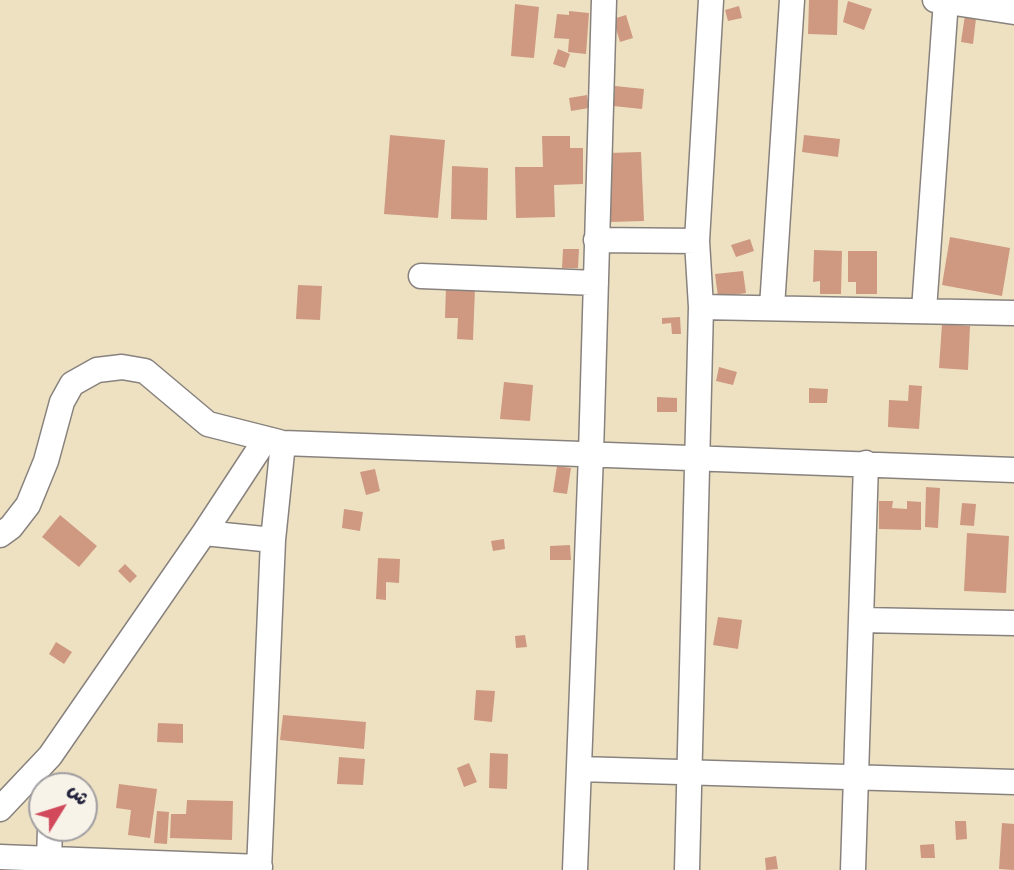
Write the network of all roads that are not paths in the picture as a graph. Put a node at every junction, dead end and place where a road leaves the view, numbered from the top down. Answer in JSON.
{"nodes":[{"id":1,"x":604,"y":0,"type":"edge"},
{"id":2,"x":711,"y":0,"type":"edge"},
{"id":3,"x":792,"y":0,"type":"edge"},
{"id":4,"x":942,"y":1,"type":"edge"},
{"id":5,"x":1014,"y":12,"type":"edge"},
{"id":6,"x":596,"y":240,"type":"junction"},
{"id":7,"x":697,"y":241,"type":"junction"},
{"id":8,"x":421,"y":276,"type":"dead end"},
{"id":9,"x":596,"y":282,"type":"junction"},
{"id":10,"x":701,"y":307,"type":"junction"},
{"id":11,"x":772,"y":307,"type":"junction"},
{"id":12,"x":924,"y":310,"type":"junction"},
{"id":13,"x":1014,"y":313,"type":"edge"},
{"id":14,"x":274,"y":441,"type":"junction"},
{"id":15,"x":591,"y":454,"type":"junction"},
{"id":16,"x":698,"y":458,"type":"junction"},
{"id":17,"x":866,"y":463,"type":"junction"},
{"id":18,"x":1014,"y":470,"type":"edge"},
{"id":19,"x":204,"y":533,"type":"junction"},
{"id":20,"x":0,"y":535,"type":"edge"},
{"id":21,"x":273,"y":540,"type":"junction"},
{"id":22,"x":861,"y":620,"type":"junction"},
{"id":23,"x":1014,"y":623,"type":"edge"},
{"id":24,"x":50,"y":756,"type":"junction"},
{"id":25,"x":579,"y":769,"type":"junction"},
{"id":26,"x":50,"y":772,"type":"edge"},
{"id":27,"x":690,"y":773,"type":"junction"},
{"id":28,"x":856,"y":777,"type":"junction"},
{"id":29,"x":1014,"y":782,"type":"edge"},
{"id":30,"x":0,"y":809,"type":"edge"},
{"id":31,"x":50,"y":842,"type":"edge"},
{"id":32,"x":0,"y":857,"type":"edge"},
{"id":33,"x":49,"y":860,"type":"junction"},
{"id":34,"x":260,"y":868,"type":"edge"},
{"id":35,"x":575,"y":870,"type":"edge"},
{"id":36,"x":687,"y":870,"type":"edge"},
{"id":37,"x":852,"y":870,"type":"edge"}],
"edges":[{"from":1,"to":6,"type":"street"},
{"from":2,"to":7,"type":"street"},
{"from":3,"to":11,"type":"street"},
{"from":4,"to":5,"type":"street"},
{"from":4,"to":12,"type":"street"},
{"from":6,"to":7,"type":"street"},
{"from":6,"to":9,"type":"street"},
{"from":7,"to":10,"type":"street"},
{"from":8,"to":9,"type":"street"},
{"from":9,"to":15,"type":"street"},
{"from":10,"to":11,"type":"street"},
{"from":10,"to":16,"type":"street"},
{"from":11,"to":12,"type":"street"},
{"from":12,"to":13,"type":"street"},
{"from":14,"to":15,"type":"street"},
{"from":14,"to":19,"type":"street"},
{"from":14,"to":20,"type":"street"},
{"from":14,"to":21,"type":"street"},
{"from":15,"to":16,"type":"street"},
{"from":15,"to":25,"type":"street"},
{"from":16,"to":17,"type":"street"},
{"from":16,"to":27,"type":"street"},
{"from":17,"to":18,"type":"street"},
{"from":17,"to":22,"type":"street"},
{"from":19,"to":21,"type":"street"},
{"from":19,"to":24,"type":"street"},
{"from":21,"to":34,"type":"street"},
{"from":22,"to":23,"type":"street"},
{"from":22,"to":28,"type":"street"},
{"from":24,"to":26,"type":"street"},
{"from":24,"to":30,"type":"street"},
{"from":25,"to":27,"type":"street"},
{"from":25,"to":35,"type":"street"},
{"from":27,"to":28,"type":"street"},
{"from":27,"to":36,"type":"street"},
{"from":28,"to":29,"type":"street"},
{"from":28,"to":37,"type":"street"},
{"from":31,"to":33,"type":"street"},
{"from":32,"to":33,"type":"street"},
{"from":33,"to":34,"type":"street"}]}
